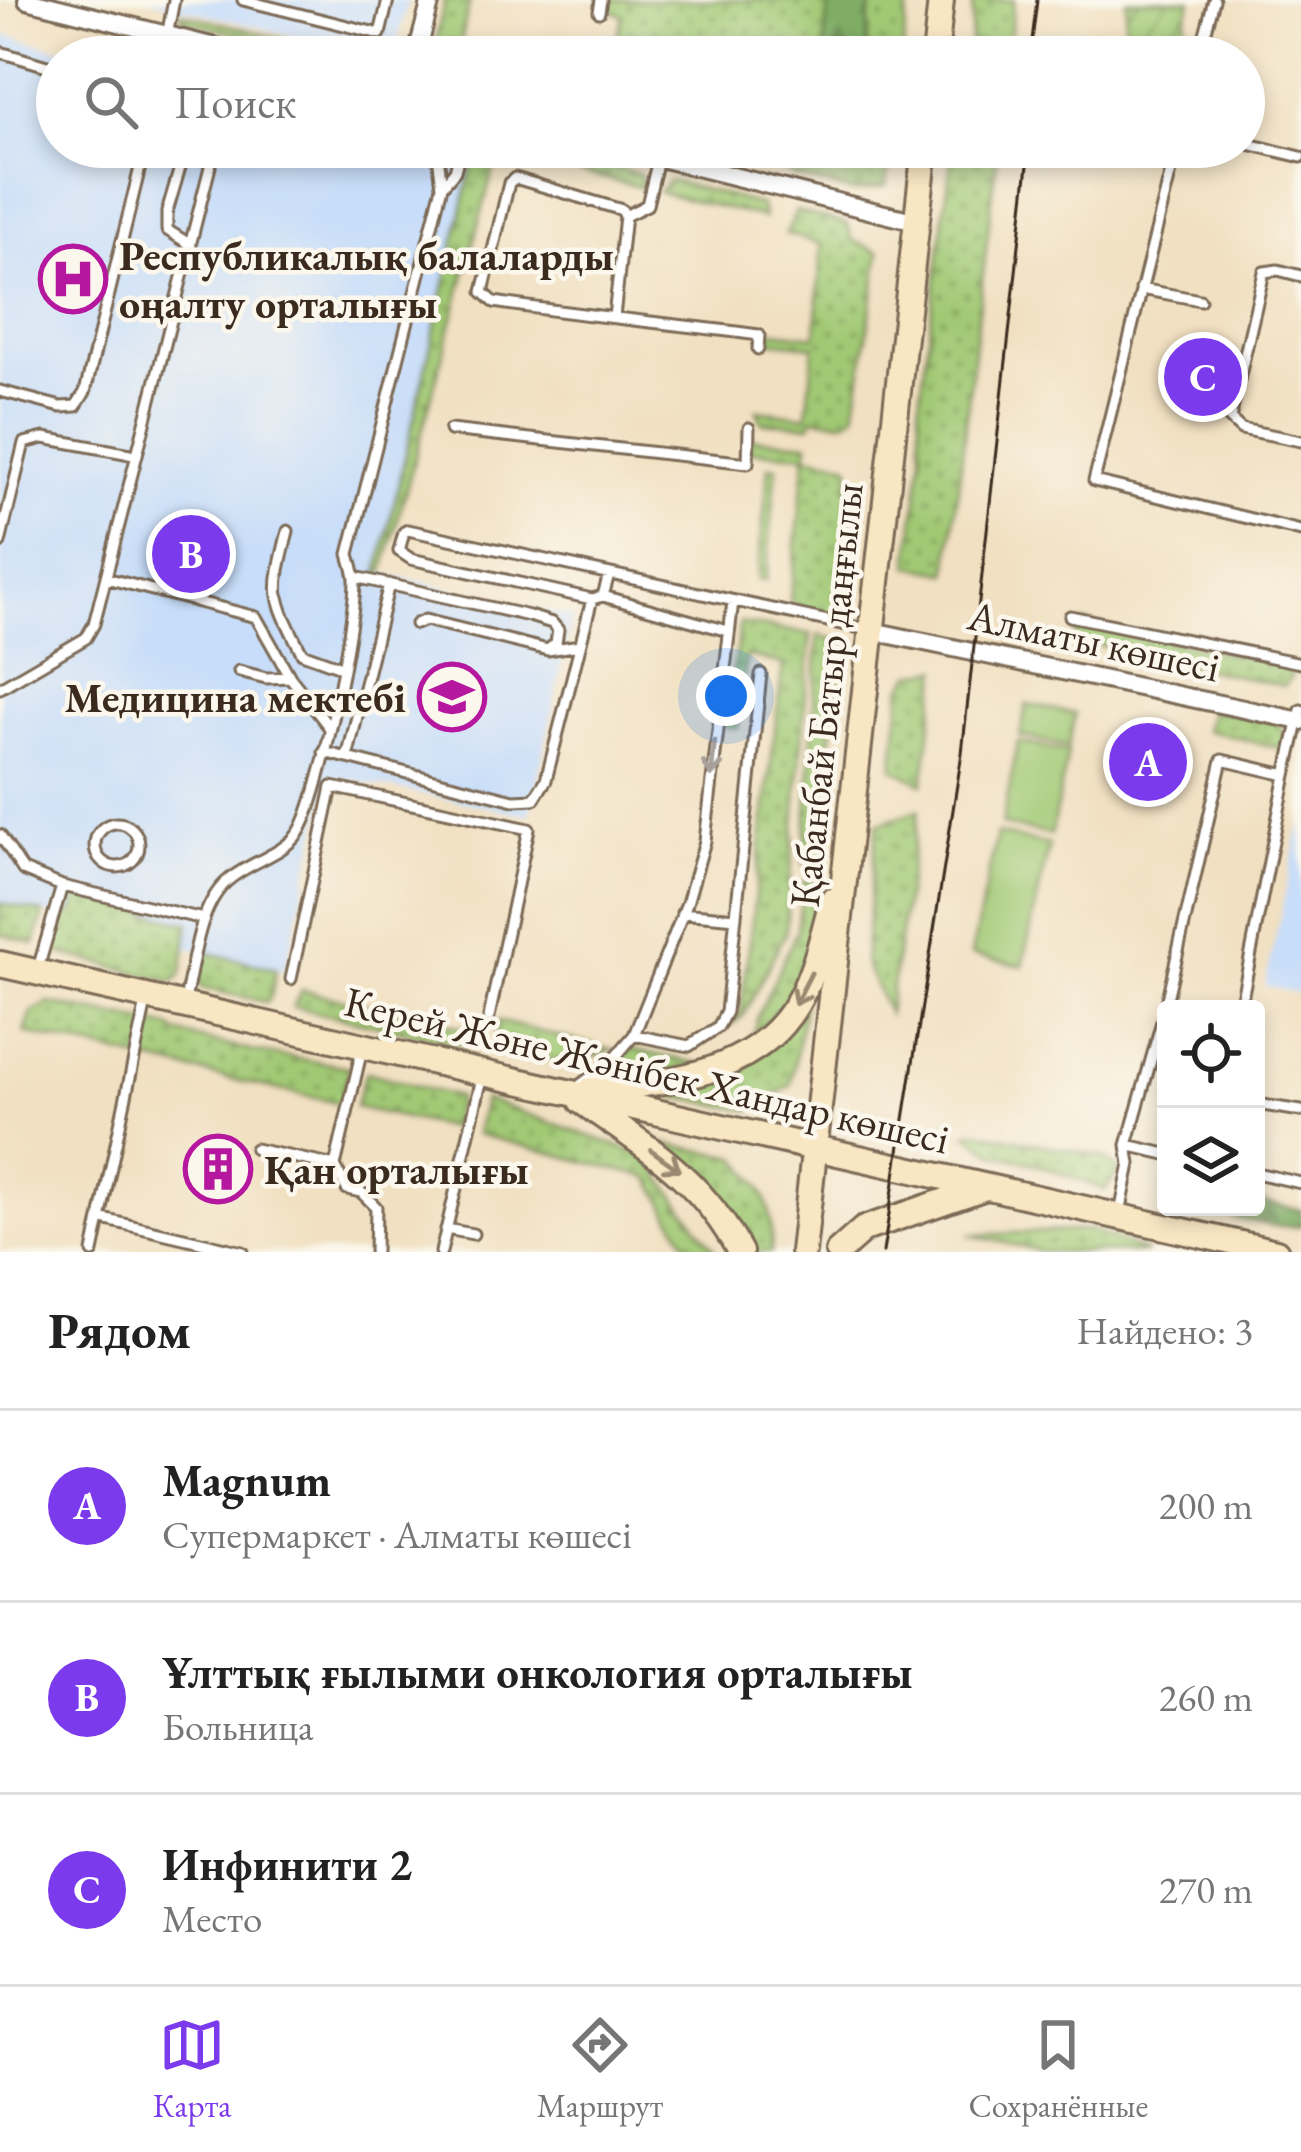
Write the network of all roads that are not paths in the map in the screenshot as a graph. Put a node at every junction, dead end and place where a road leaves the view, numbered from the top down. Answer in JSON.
{"nodes":[{"id":1,"x":27,"y":0,"type":"edge"},
{"id":2,"x":174,"y":0,"type":"edge"},
{"id":3,"x":243,"y":0,"type":"edge"},
{"id":4,"x":388,"y":0,"type":"edge"},
{"id":5,"x":431,"y":0,"type":"edge"},
{"id":6,"x":941,"y":0,"type":"edge"},
{"id":7,"x":1214,"y":0,"type":"edge"},
{"id":8,"x":167,"y":36,"type":"joint"},
{"id":9,"x":422,"y":36,"type":"edge"},
{"id":10,"x":937,"y":36,"type":"edge"},
{"id":11,"x":1205,"y":36,"type":"edge"},
{"id":12,"x":0,"y":52,"type":"edge"},
{"id":13,"x":36,"y":63,"type":"edge"},
{"id":14,"x":1265,"y":148,"type":"edge"},
{"id":15,"x":1301,"y":157,"type":"edge"},
{"id":16,"x":140,"y":168,"type":"edge"},
{"id":17,"x":180,"y":168,"type":"edge"},
{"id":18,"x":210,"y":168,"type":"edge"},
{"id":19,"x":440,"y":168,"type":"edge"},
{"id":20,"x":456,"y":168,"type":"edge"},
{"id":21,"x":656,"y":168,"type":"edge"},
{"id":22,"x":698,"y":168,"type":"edge"},
{"id":23,"x":923,"y":168,"type":"edge"},
{"id":24,"x":1172,"y":168,"type":"edge"},
{"id":25,"x":442,"y":186,"type":"junction"},
{"id":26,"x":625,"y":215,"type":"junction"},
{"id":27,"x":917,"y":222,"type":"junction"},
{"id":28,"x":191,"y":245,"type":"junction"},
{"id":29,"x":1301,"y":276,"type":"edge"},
{"id":30,"x":1142,"y":289,"type":"junction"},
{"id":31,"x":1199,"y":300,"type":"dead end"},
{"id":32,"x":614,"y":317,"type":"junction"},
{"id":33,"x":761,"y":322,"type":"dead end"},
{"id":34,"x":760,"y":335,"type":"junction"},
{"id":35,"x":758,"y":349,"type":"dead end"},
{"id":36,"x":0,"y":391,"type":"edge"},
{"id":37,"x":749,"y":428,"type":"dead end"},
{"id":38,"x":450,"y":430,"type":"dead end"},
{"id":39,"x":1301,"y":441,"type":"edge"},
{"id":40,"x":136,"y":455,"type":"junction"},
{"id":41,"x":288,"y":531,"type":"dead end"},
{"id":42,"x":1301,"y":531,"type":"edge"},
{"id":43,"x":0,"y":543,"type":"edge"},
{"id":44,"x":609,"y":574,"type":"junction"},
{"id":45,"x":106,"y":578,"type":"junction"},
{"id":46,"x":355,"y":578,"type":"junction"},
{"id":47,"x":389,"y":584,"type":"junction"},
{"id":48,"x":597,"y":598,"type":"junction"},
{"id":49,"x":733,"y":601,"type":"junction"},
{"id":50,"x":1070,"y":616,"type":"dead end"},
{"id":51,"x":416,"y":624,"type":"dead end"},
{"id":52,"x":872,"y":631,"type":"junction"},
{"id":53,"x":728,"y":632,"type":"junction"},
{"id":54,"x":580,"y":645,"type":"junction"},
{"id":55,"x":548,"y":650,"type":"junction"},
{"id":56,"x":1301,"y":663,"type":"edge"},
{"id":57,"x":341,"y":668,"type":"junction"},
{"id":58,"x":239,"y":671,"type":"dead end"},
{"id":59,"x":761,"y":674,"type":"dead end"},
{"id":60,"x":290,"y":677,"type":"junction"},
{"id":61,"x":0,"y":688,"type":"edge"},
{"id":62,"x":1300,"y":717,"type":"edge"},
{"id":63,"x":329,"y":728,"type":"junction"},
{"id":64,"x":324,"y":752,"type":"junction"},
{"id":65,"x":347,"y":758,"type":"junction"},
{"id":66,"x":1286,"y":775,"type":"junction"},
{"id":67,"x":0,"y":835,"type":"edge"},
{"id":68,"x":850,"y":838,"type":"junction"},
{"id":69,"x":113,"y":867,"type":"junction"},
{"id":70,"x":62,"y":886,"type":"junction"},
{"id":71,"x":107,"y":895,"type":"junction"},
{"id":72,"x":682,"y":913,"type":"junction"},
{"id":73,"x":736,"y":918,"type":"junction"},
{"id":74,"x":202,"y":920,"type":"junction"},
{"id":75,"x":0,"y":964,"type":"edge"},
{"id":76,"x":37,"y":972,"type":"junction"},
{"id":77,"x":291,"y":980,"type":"dead end"},
{"id":78,"x":147,"y":997,"type":"junction"},
{"id":79,"x":1242,"y":1000,"type":"edge"},
{"id":80,"x":184,"y":1005,"type":"junction"},
{"id":81,"x":489,"y":1017,"type":"dead end"},
{"id":82,"x":634,"y":1035,"type":"junction"},
{"id":83,"x":362,"y":1046,"type":"junction"},
{"id":84,"x":483,"y":1073,"type":"junction"},
{"id":85,"x":570,"y":1092,"type":"junction"},
{"id":86,"x":1265,"y":1105,"type":"edge"},
{"id":87,"x":1301,"y":1111,"type":"edge"},
{"id":88,"x":1127,"y":1145,"type":"junction"},
{"id":89,"x":815,"y":1148,"type":"junction"},
{"id":90,"x":255,"y":1149,"type":"dead end"},
{"id":91,"x":1157,"y":1152,"type":"edge"},
{"id":92,"x":335,"y":1166,"type":"junction"},
{"id":93,"x":1265,"y":1175,"type":"edge"},
{"id":94,"x":1301,"y":1183,"type":"edge"},
{"id":95,"x":985,"y":1187,"type":"junction"},
{"id":96,"x":1119,"y":1217,"type":"junction"},
{"id":97,"x":103,"y":1219,"type":"junction"},
{"id":98,"x":446,"y":1229,"type":"junction"},
{"id":99,"x":473,"y":1234,"type":"dead end"},
{"id":100,"x":1240,"y":1248,"type":"edge"},
{"id":101,"x":226,"y":1250,"type":"edge"},
{"id":102,"x":94,"y":1252,"type":"edge"},
{"id":103,"x":243,"y":1252,"type":"edge"},
{"id":104,"x":375,"y":1252,"type":"edge"},
{"id":105,"x":441,"y":1252,"type":"edge"},
{"id":106,"x":740,"y":1252,"type":"edge"},
{"id":107,"x":803,"y":1252,"type":"edge"},
{"id":108,"x":838,"y":1252,"type":"edge"},
{"id":109,"x":1276,"y":1252,"type":"edge"}],
"edges":[{"from":1,"to":8,"type":"street"},
{"from":2,"to":8,"type":"lane"},
{"from":3,"to":4,"type":"lane"},
{"from":5,"to":9,"type":"street"},
{"from":6,"to":10,"type":"main road"},
{"from":7,"to":11,"type":"lane"},
{"from":12,"to":13,"type":"lane"},
{"from":14,"to":15,"type":"lane"},
{"from":16,"to":36,"type":"lane"},
{"from":17,"to":28,"type":"lane"},
{"from":18,"to":28,"type":"lane"},
{"from":19,"to":25,"type":"lane"},
{"from":20,"to":25,"type":"lane"},
{"from":21,"to":26,"type":"lane"},
{"from":22,"to":27,"type":"street"},
{"from":23,"to":27,"type":"main road","name":"Қабанбай Батыр даңғылы"},
{"from":24,"to":30,"type":"lane"},
{"from":25,"to":46,"type":"lane"},
{"from":26,"to":32,"type":"lane"},
{"from":26,"to":32,"type":"lane"},
{"from":27,"to":52,"type":"main road","name":"Қабанбай Батыр даңғылы"},
{"from":28,"to":40,"type":"lane"},
{"from":29,"to":39,"type":"lane"},
{"from":30,"to":31,"type":"lane"},
{"from":30,"to":42,"type":"lane"},
{"from":32,"to":34,"type":"lane"},
{"from":33,"to":34,"type":"lane"},
{"from":34,"to":35,"type":"lane"},
{"from":37,"to":38,"type":"lane"},
{"from":40,"to":43,"type":"lane"},
{"from":40,"to":45,"type":"lane"},
{"from":41,"to":57,"type":"lane"},
{"from":44,"to":48,"type":"lane"},
{"from":44,"to":48,"type":"lane"},
{"from":44,"to":49,"type":"lane"},
{"from":45,"to":60,"type":"lane"},
{"from":45,"to":61,"type":"lane"},
{"from":46,"to":47,"type":"lane"},
{"from":46,"to":57,"type":"lane"},
{"from":47,"to":55,"type":"lane"},
{"from":47,"to":65,"type":"lane"},
{"from":48,"to":53,"type":"lane"},
{"from":48,"to":54,"type":"lane"},
{"from":49,"to":52,"type":"lane"},
{"from":49,"to":53,"type":"lane"},
{"from":50,"to":56,"type":"lane"},
{"from":51,"to":55,"type":"lane"},
{"from":52,"to":62,"type":"street","name":"Алматы көшесі"},
{"from":52,"to":68,"type":"main road","name":"Қабанбай Батыр даңғылы"},
{"from":53,"to":72,"type":"lane","one_way":true},
{"from":54,"to":55,"type":"lane"},
{"from":54,"to":65,"type":"lane"},
{"from":57,"to":63,"type":"lane"},
{"from":58,"to":60,"type":"lane"},
{"from":59,"to":73,"type":"lane"},
{"from":60,"to":63,"type":"lane"},
{"from":62,"to":66,"type":"lane"},
{"from":63,"to":64,"type":"lane"},
{"from":64,"to":65,"type":"lane"},
{"from":64,"to":74,"type":"lane"},
{"from":66,"to":79,"type":"lane"},
{"from":66,"to":88,"type":"lane"},
{"from":67,"to":70,"type":"lane"},
{"from":68,"to":85,"type":"main road","one_way":true},
{"from":68,"to":89,"type":"main road","name":"Қабанбай Батыр даңғылы"},
{"from":69,"to":69,"type":"lane"},
{"from":69,"to":71,"type":"lane"},
{"from":70,"to":71,"type":"lane"},
{"from":70,"to":76,"type":"lane"},
{"from":71,"to":74,"type":"lane"},
{"from":72,"to":73,"type":"lane"},
{"from":72,"to":82,"type":"lane"},
{"from":73,"to":82,"type":"lane"},
{"from":74,"to":80,"type":"lane"},
{"from":75,"to":76,"type":"main road","name":"Керей Және Жәнібек Хандар көшесі"},
{"from":76,"to":78,"type":"main road","name":"Керей Және Жәнібек Хандар көшесі"},
{"from":77,"to":81,"type":"lane"},
{"from":78,"to":80,"type":"main road","name":"Керей Және Жәнібек Хандар көшесі"},
{"from":78,"to":97,"type":"lane"},
{"from":80,"to":83,"type":"main road","name":"Керей Және Жәнібек Хандар көшесі"},
{"from":82,"to":85,"type":"lane"},
{"from":83,"to":84,"type":"main road","name":"Керей Және Жәнібек Хандар көшесі"},
{"from":83,"to":92,"type":"lane"},
{"from":84,"to":85,"type":"main road","name":"Керей Және Жәнібек Хандар көшесі"},
{"from":84,"to":98,"type":"lane"},
{"from":85,"to":89,"type":"main road","name":"Керей Және Жәнібек Хандар көшесі"},
{"from":85,"to":106,"type":"main road","one_way":true},
{"from":86,"to":87,"type":"lane"},
{"from":88,"to":91,"type":"lane"},
{"from":88,"to":96,"type":"lane"},
{"from":89,"to":95,"type":"main road","name":"Керей Және Жәнібек Хандар көшесі"},
{"from":89,"to":107,"type":"main road","name":"Қабанбай Батыр даңғылы"},
{"from":90,"to":92,"type":"lane"},
{"from":92,"to":104,"type":"lane"},
{"from":93,"to":94,"type":"lane"},
{"from":95,"to":96,"type":"main road","name":"Керей Және Жәнібек Хандар көшесі"},
{"from":95,"to":108,"type":"main road"},
{"from":96,"to":100,"type":"main road","name":"Керей Және Жәнібек Хандар көшесі"},
{"from":97,"to":101,"type":"lane"},
{"from":97,"to":102,"type":"lane"},
{"from":98,"to":99,"type":"lane"},
{"from":98,"to":105,"type":"lane"},
{"from":100,"to":109,"type":"main road","name":"Керей Және Жәнібек Хандар көшесі"},
{"from":101,"to":103,"type":"lane"}]}
